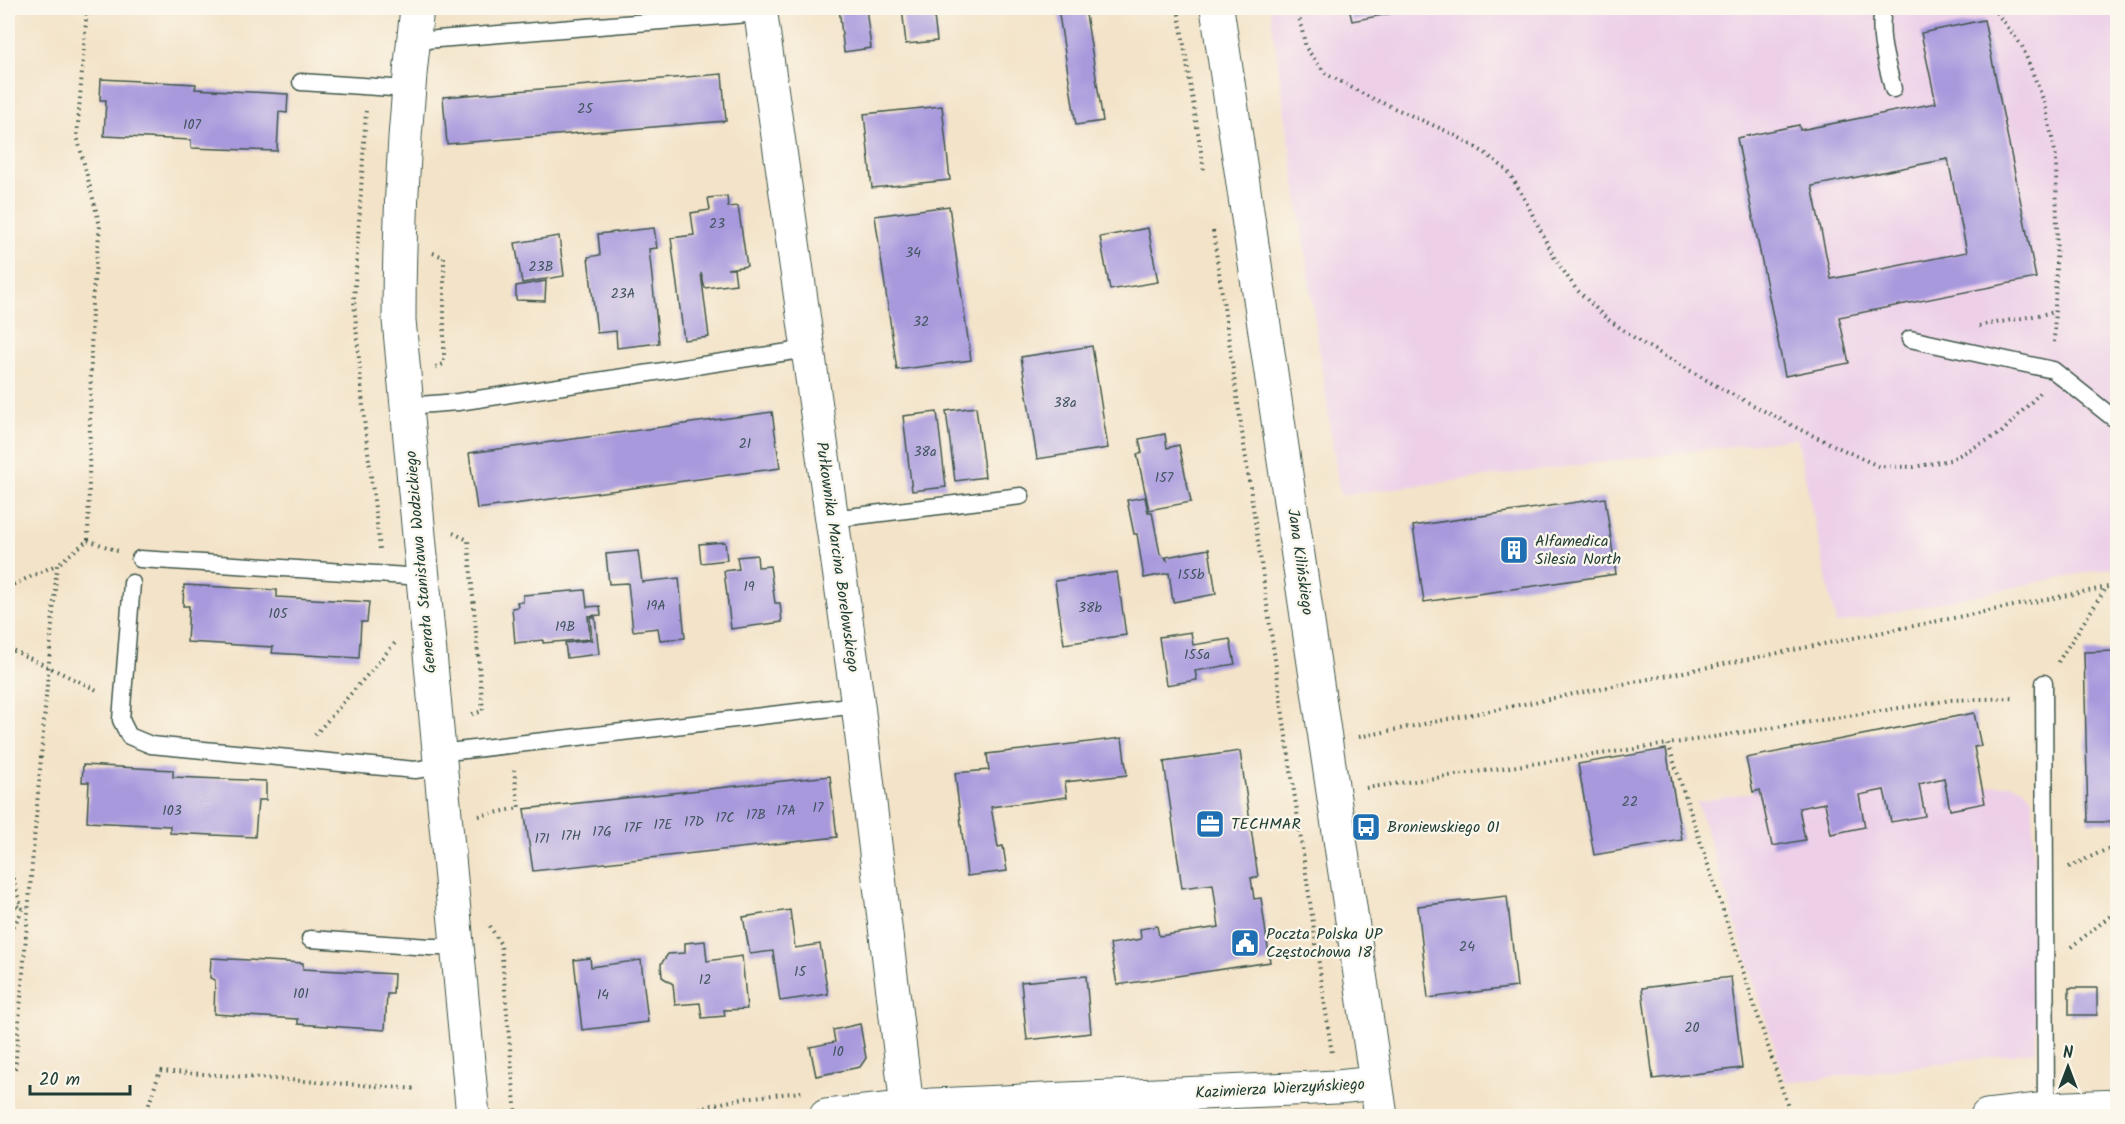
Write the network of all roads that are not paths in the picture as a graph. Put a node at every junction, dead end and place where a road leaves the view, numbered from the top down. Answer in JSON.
{"nodes":[{"id":1,"x":417,"y":8,"type":"edge"},
{"id":2,"x":1217,"y":8,"type":"edge"},
{"id":3,"x":1883,"y":8,"type":"edge"},
{"id":4,"x":760,"y":10,"type":"edge"},
{"id":5,"x":413,"y":41,"type":"junction"},
{"id":6,"x":301,"y":82,"type":"dead end"},
{"id":7,"x":408,"y":89,"type":"junction"},
{"id":8,"x":1893,"y":89,"type":"dead end"},
{"id":9,"x":1910,"y":339,"type":"dead end"},
{"id":10,"x":808,"y":349,"type":"junction"},
{"id":11,"x":406,"y":406,"type":"junction"},
{"id":12,"x":2118,"y":420,"type":"edge"},
{"id":13,"x":1021,"y":496,"type":"dead end"},
{"id":14,"x":832,"y":519,"type":"junction"},
{"id":15,"x":140,"y":559,"type":"dead end"},
{"id":16,"x":423,"y":577,"type":"junction"},
{"id":17,"x":132,"y":582,"type":"dead end"},
{"id":18,"x":2044,"y":683,"type":"road end"},
{"id":19,"x":858,"y":705,"type":"junction"},
{"id":20,"x":440,"y":759,"type":"junction"},
{"id":21,"x":310,"y":939,"type":"dead end"},
{"id":22,"x":457,"y":947,"type":"junction"},
{"id":23,"x":1376,"y":1083,"type":"junction"},
{"id":24,"x":818,"y":1104,"type":"edge"},
{"id":25,"x":2118,"y":1106,"type":"edge"},
{"id":26,"x":925,"y":1109,"type":"edge"},
{"id":27,"x":2046,"y":1113,"type":"edge"},
{"id":28,"x":473,"y":1116,"type":"edge"},
{"id":29,"x":1381,"y":1116,"type":"edge"},
{"id":30,"x":1987,"y":1116,"type":"edge"}],
"edges":[{"from":1,"to":5,"type":"street","name":"Generała Stanisława Wodzickiego"},
{"from":2,"to":23,"type":"street","name":"Jana Kilińskiego"},
{"from":3,"to":8,"type":"lane"},
{"from":4,"to":5,"type":"lane"},
{"from":4,"to":10,"type":"street","name":"Pułkownika Marcina Borelowskiego"},
{"from":5,"to":7,"type":"street","name":"Generała Stanisława Wodzickiego"},
{"from":6,"to":7,"type":"lane"},
{"from":7,"to":11,"type":"street","name":"Generała Stanisława Wodzickiego"},
{"from":9,"to":12,"type":"lane"},
{"from":10,"to":11,"type":"lane"},
{"from":10,"to":14,"type":"street","name":"Pułkownika Marcina Borelowskiego"},
{"from":11,"to":16,"type":"street","name":"Generała Stanisława Wodzickiego"},
{"from":13,"to":14,"type":"lane"},
{"from":14,"to":19,"type":"street","name":"Pułkownika Marcina Borelowskiego"},
{"from":15,"to":16,"type":"lane"},
{"from":16,"to":20,"type":"street","name":"Generała Stanisława Wodzickiego"},
{"from":17,"to":20,"type":"lane"},
{"from":18,"to":27,"type":"lane"},
{"from":19,"to":20,"type":"lane"},
{"from":19,"to":26,"type":"street","name":"Pułkownika Marcina Borelowskiego"},
{"from":20,"to":22,"type":"street","name":"Generała Stanisława Wodzickiego"},
{"from":21,"to":22,"type":"lane"},
{"from":22,"to":28,"type":"street","name":"Generała Stanisława Wodzickiego"},
{"from":23,"to":26,"type":"street","name":"Kazimierza Wierzyńskiego"},
{"from":23,"to":29,"type":"street","name":"Jana Kilińskiego"},
{"from":24,"to":26,"type":"street","name":"Kazimierza Wierzyńskiego"},
{"from":25,"to":27,"type":"street"},
{"from":27,"to":30,"type":"street"}]}
